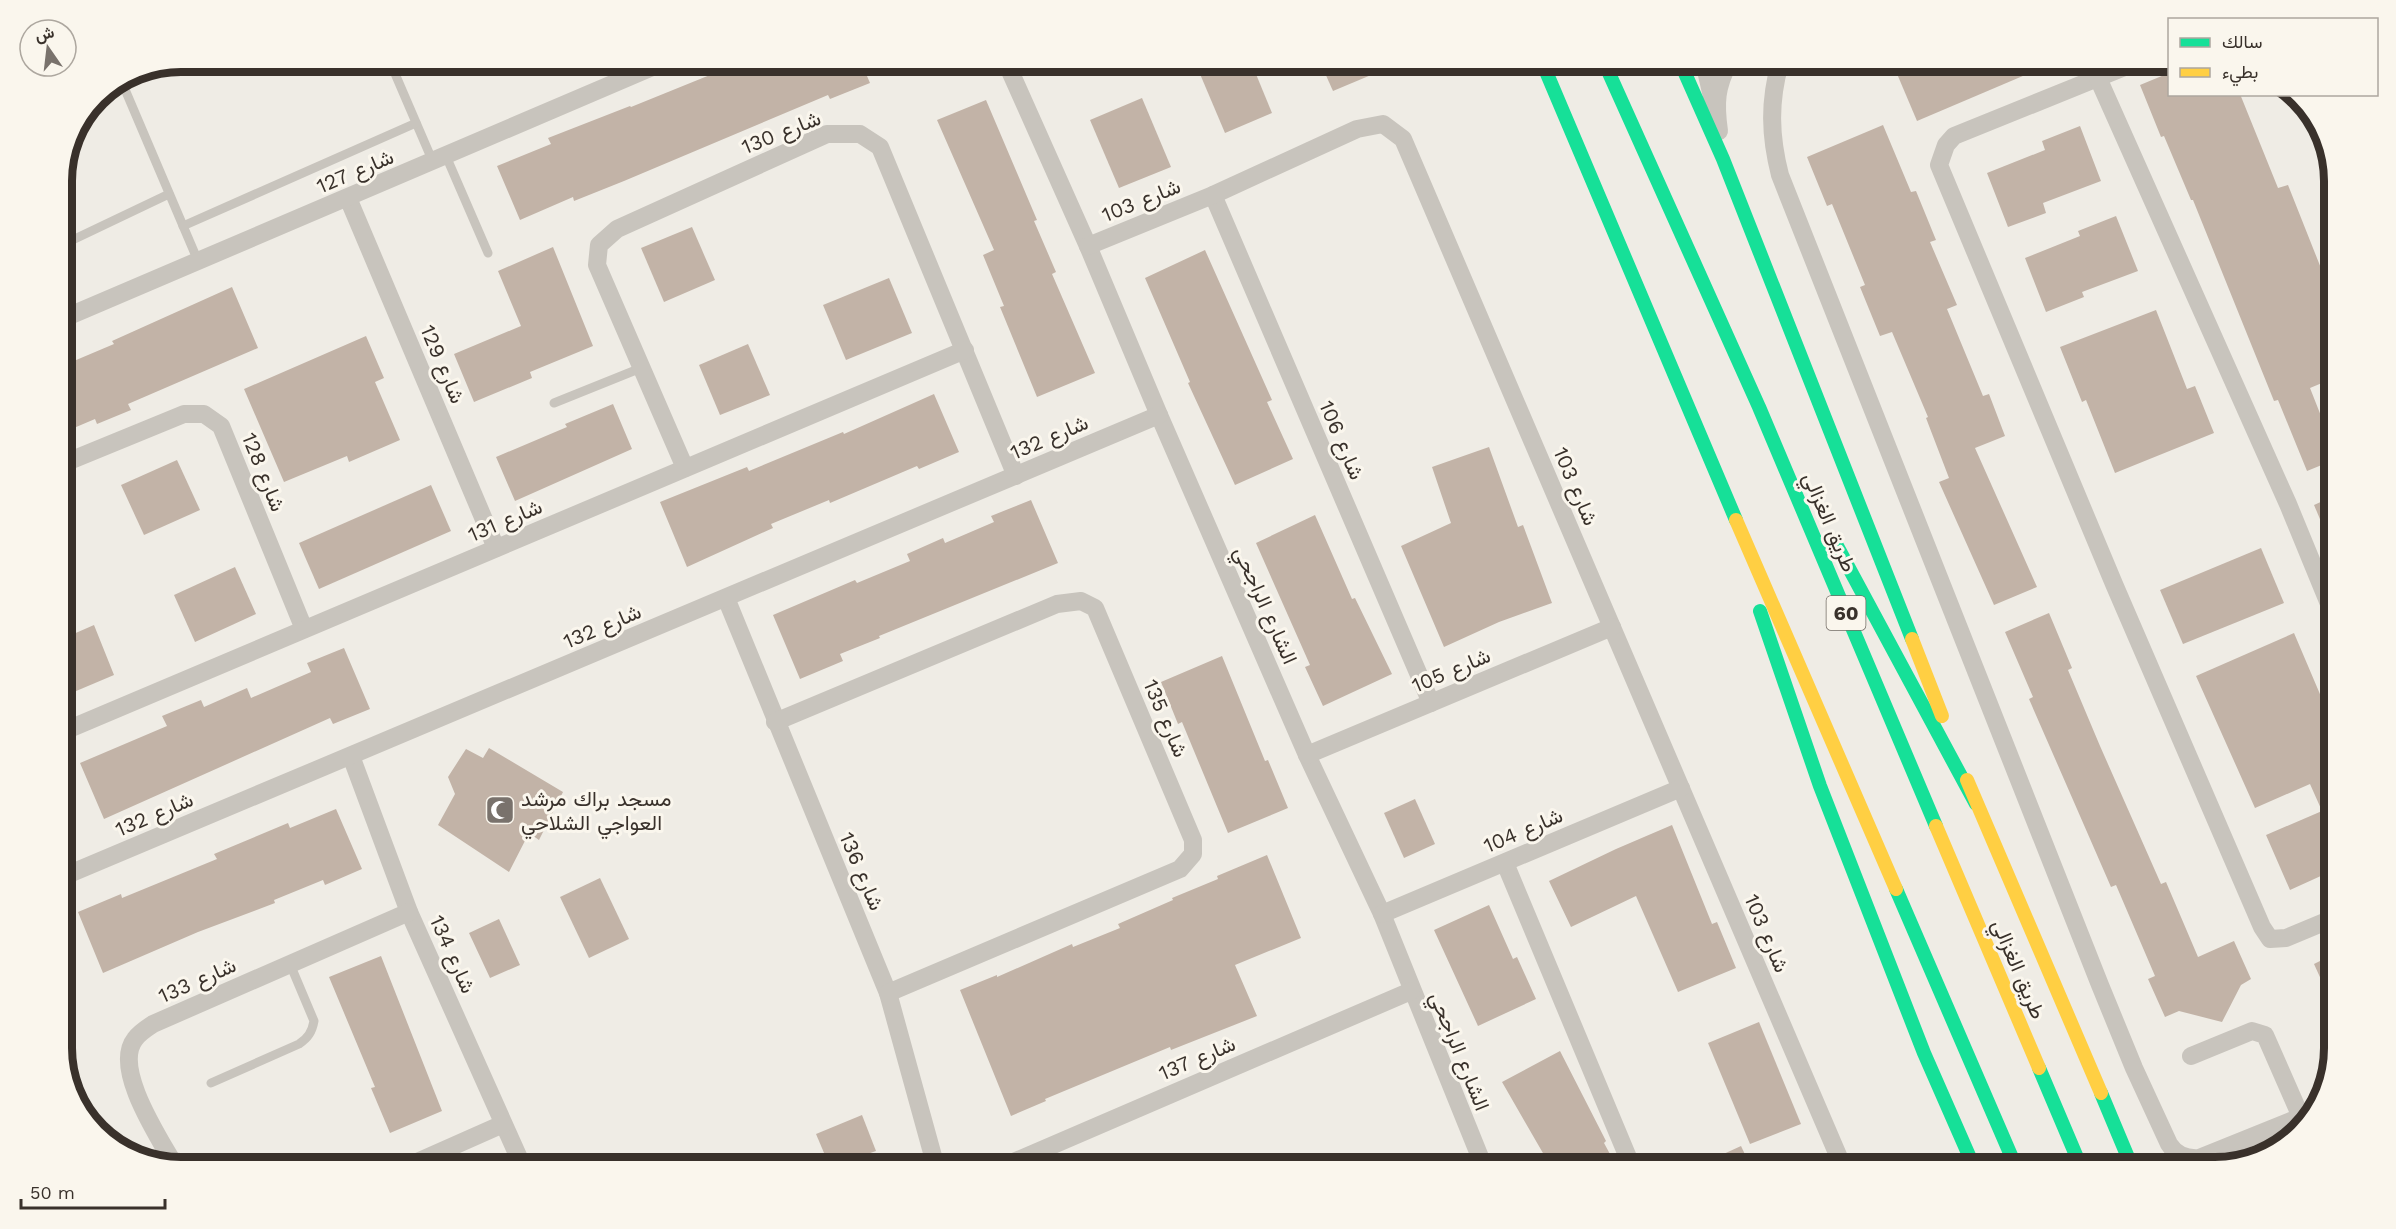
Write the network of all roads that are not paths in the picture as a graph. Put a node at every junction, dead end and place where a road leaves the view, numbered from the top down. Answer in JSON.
{"nodes":[{"id":1,"x":394,"y":72,"type":"edge"},
{"id":2,"x":641,"y":72,"type":"edge"},
{"id":3,"x":1010,"y":72,"type":"edge"},
{"id":4,"x":1546,"y":72,"type":"edge"},
{"id":5,"x":1608,"y":72,"type":"edge"},
{"id":6,"x":1684,"y":72,"type":"edge"},
{"id":7,"x":1706,"y":72,"type":"edge"},
{"id":8,"x":1725,"y":72,"type":"edge"},
{"id":9,"x":1777,"y":72,"type":"edge"},
{"id":10,"x":2113,"y":72,"type":"edge"},
{"id":11,"x":2098,"y":78,"type":"junction"},
{"id":12,"x":124,"y":88,"type":"edge"},
{"id":13,"x":1716,"y":111,"type":"junction"},
{"id":14,"x":417,"y":123,"type":"junction"},
{"id":15,"x":440,"y":159,"type":"junction"},
{"id":16,"x":1723,"y":159,"type":"junction"},
{"id":17,"x":169,"y":194,"type":"junction"},
{"id":18,"x":1213,"y":195,"type":"junction"},
{"id":19,"x":348,"y":198,"type":"junction"},
{"id":20,"x":183,"y":226,"type":"junction"},
{"id":21,"x":72,"y":240,"type":"edge"},
{"id":22,"x":1088,"y":246,"type":"junction"},
{"id":23,"x":488,"y":253,"type":"dead end"},
{"id":24,"x":198,"y":261,"type":"junction"},
{"id":25,"x":72,"y":315,"type":"edge"},
{"id":26,"x":965,"y":350,"type":"junction"},
{"id":27,"x":641,"y":368,"type":"junction"},
{"id":28,"x":554,"y":404,"type":"dead end"},
{"id":29,"x":1759,"y":407,"type":"junction"},
{"id":30,"x":1159,"y":416,"type":"junction"},
{"id":31,"x":1700,"y":438,"type":"junction"},
{"id":32,"x":72,"y":460,"type":"edge"},
{"id":33,"x":685,"y":468,"type":"junction"},
{"id":34,"x":1016,"y":476,"type":"junction"},
{"id":35,"x":496,"y":548,"type":"junction"},
{"id":36,"x":2324,"y":592,"type":"edge"},
{"id":37,"x":726,"y":598,"type":"junction"},
{"id":38,"x":1612,"y":627,"type":"junction"},
{"id":39,"x":304,"y":629,"type":"junction"},
{"id":40,"x":1431,"y":703,"type":"junction"},
{"id":41,"x":775,"y":722,"type":"junction"},
{"id":42,"x":72,"y":728,"type":"edge"},
{"id":43,"x":1307,"y":755,"type":"junction"},
{"id":44,"x":351,"y":756,"type":"junction"},
{"id":45,"x":1681,"y":788,"type":"junction"},
{"id":46,"x":1976,"y":804,"type":"junction"},
{"id":47,"x":1505,"y":862,"type":"junction"},
{"id":48,"x":72,"y":868,"type":"edge"},
{"id":49,"x":409,"y":912,"type":"junction"},
{"id":50,"x":1382,"y":914,"type":"junction"},
{"id":51,"x":2324,"y":922,"type":"edge"},
{"id":52,"x":290,"y":964,"type":"junction"},
{"id":53,"x":1411,"y":991,"type":"junction"},
{"id":54,"x":888,"y":993,"type":"junction"},
{"id":55,"x":2191,"y":1056,"type":"dead end"},
{"id":56,"x":211,"y":1083,"type":"dead end"},
{"id":57,"x":2305,"y":1110,"type":"edge"},
{"id":58,"x":2299,"y":1117,"type":"edge"},
{"id":59,"x":503,"y":1124,"type":"junction"},
{"id":60,"x":170,"y":1156,"type":"edge"},
{"id":61,"x":429,"y":1157,"type":"edge"},
{"id":62,"x":518,"y":1157,"type":"edge"},
{"id":63,"x":933,"y":1157,"type":"edge"},
{"id":64,"x":1025,"y":1157,"type":"edge"},
{"id":65,"x":1480,"y":1157,"type":"edge"},
{"id":66,"x":1628,"y":1157,"type":"edge"},
{"id":67,"x":1839,"y":1157,"type":"edge"},
{"id":68,"x":1970,"y":1157,"type":"edge"},
{"id":69,"x":2012,"y":1157,"type":"edge"},
{"id":70,"x":2076,"y":1157,"type":"edge"},
{"id":71,"x":2128,"y":1157,"type":"edge"},
{"id":72,"x":2184,"y":1157,"type":"edge"},
{"id":73,"x":2201,"y":1157,"type":"edge"}],
"edges":[{"from":1,"to":14,"type":"lane"},
{"from":2,"to":15,"type":"street","name":"شارع 127"},
{"from":3,"to":22,"type":"street","name":"الشارع الراجحي"},
{"from":4,"to":31,"type":"main road"},
{"from":5,"to":29,"type":"main road","name":"طريق الغزالي","number":"60"},
{"from":6,"to":16,"type":"main road"},
{"from":7,"to":13,"type":"street"},
{"from":8,"to":13,"type":"street"},
{"from":9,"to":72,"type":"street"},
{"from":10,"to":11,"type":"street"},
{"from":11,"to":36,"type":"street"},
{"from":11,"to":51,"type":"street"},
{"from":12,"to":17,"type":"lane"},
{"from":13,"to":16,"type":"street"},
{"from":14,"to":15,"type":"lane"},
{"from":14,"to":20,"type":"lane"},
{"from":15,"to":19,"type":"street","name":"شارع 127"},
{"from":15,"to":23,"type":"lane"},
{"from":16,"to":46,"type":"main road"},
{"from":17,"to":20,"type":"lane"},
{"from":17,"to":21,"type":"lane"},
{"from":18,"to":22,"type":"street","name":"شارع 103"},
{"from":18,"to":38,"type":"street","name":"شارع 103"},
{"from":18,"to":40,"type":"street","name":"شارع 106"},
{"from":19,"to":24,"type":"street","name":"شارع 127"},
{"from":19,"to":35,"type":"street","name":"شارع 129"},
{"from":20,"to":24,"type":"lane"},
{"from":22,"to":30,"type":"street","name":"الشارع الراجحي"},
{"from":24,"to":25,"type":"street","name":"شارع 127"},
{"from":26,"to":27,"type":"street","name":"شارع 130"},
{"from":26,"to":33,"type":"street","name":"شارع 131"},
{"from":26,"to":34,"type":"street","name":"شارع 130"},
{"from":27,"to":28,"type":"lane"},
{"from":27,"to":33,"type":"street","name":"شارع 130"},
{"from":29,"to":46,"type":"main road"},
{"from":29,"to":70,"type":"main road","name":"طريق الغزالي","number":"60"},
{"from":30,"to":34,"type":"street","name":"شارع 132"},
{"from":30,"to":43,"type":"street","name":"الشارع الراجحي"},
{"from":31,"to":68,"type":"main road"},
{"from":31,"to":69,"type":"main road"},
{"from":32,"to":39,"type":"street","name":"شارع 128"},
{"from":33,"to":35,"type":"street","name":"شارع 131"},
{"from":34,"to":37,"type":"street","name":"شارع 132"},
{"from":35,"to":39,"type":"street","name":"شارع 131"},
{"from":37,"to":41,"type":"street","name":"شارع 136"},
{"from":37,"to":44,"type":"street","name":"شارع 132"},
{"from":38,"to":40,"type":"street","name":"شارع 105"},
{"from":38,"to":45,"type":"street","name":"شارع 103"},
{"from":39,"to":42,"type":"street","name":"شارع 131"},
{"from":40,"to":43,"type":"street","name":"شارع 105"},
{"from":41,"to":54,"type":"street","name":"شارع 136"},
{"from":41,"to":54,"type":"street","name":"شارع 135"},
{"from":43,"to":50,"type":"street","name":"الشارع الراجحي"},
{"from":44,"to":48,"type":"street","name":"شارع 132"},
{"from":44,"to":49,"type":"street","name":"شارع 134"},
{"from":45,"to":47,"type":"street","name":"شارع 104"},
{"from":45,"to":67,"type":"street","name":"شارع 103"},
{"from":46,"to":71,"type":"main road"},
{"from":47,"to":50,"type":"street","name":"شارع 104"},
{"from":47,"to":66,"type":"street"},
{"from":49,"to":52,"type":"street","name":"شارع 133"},
{"from":49,"to":59,"type":"street","name":"شارع 134"},
{"from":50,"to":53,"type":"street","name":"الشارع الراجحي"},
{"from":52,"to":56,"type":"lane"},
{"from":52,"to":60,"type":"street","name":"شارع 133"},
{"from":53,"to":64,"type":"street","name":"شارع 137"},
{"from":53,"to":65,"type":"street","name":"الشارع الراجحي"},
{"from":54,"to":63,"type":"street","name":"شارع 136"},
{"from":55,"to":57,"type":"street"},
{"from":58,"to":73,"type":"street"},
{"from":59,"to":61,"type":"street"},
{"from":59,"to":62,"type":"street","name":"شارع 134"}]}
